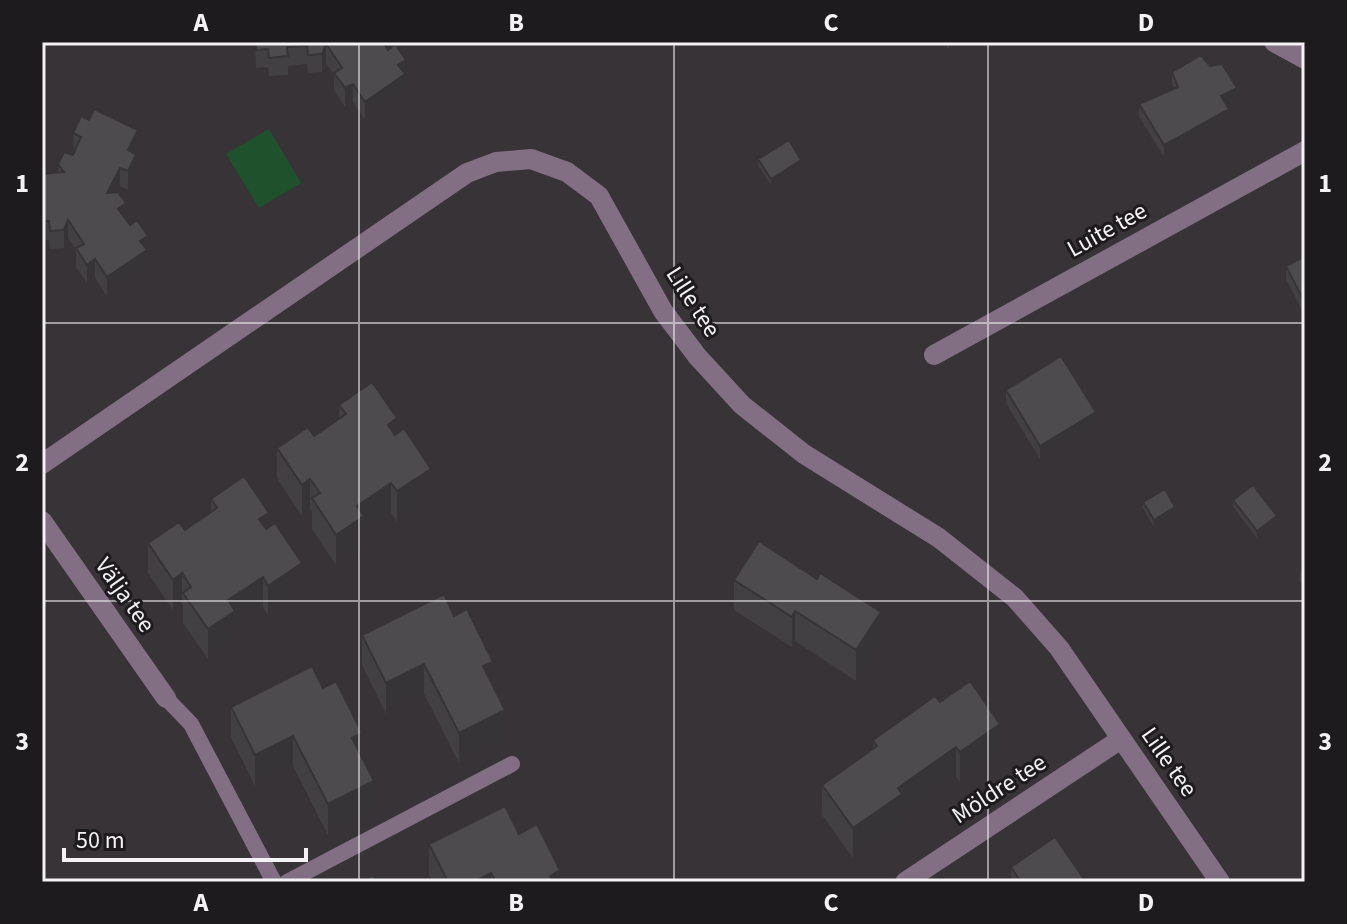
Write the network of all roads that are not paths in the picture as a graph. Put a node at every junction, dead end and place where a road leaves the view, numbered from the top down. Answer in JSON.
{"nodes":[{"id":1,"x":1274,"y":42,"type":"edge"},
{"id":2,"x":1305,"y":59,"type":"edge"},
{"id":3,"x":1305,"y":151,"type":"edge"},
{"id":4,"x":934,"y":355,"type":"dead end"},
{"id":5,"x":42,"y":464,"type":"edge"},
{"id":6,"x":42,"y":521,"type":"edge"},
{"id":7,"x":166,"y":698,"type":"joint"},
{"id":8,"x":1121,"y":739,"type":"junction"},
{"id":9,"x":512,"y":764,"type":"dead end"},
{"id":10,"x":274,"y":882,"type":"edge"},
{"id":11,"x":287,"y":882,"type":"edge"},
{"id":12,"x":905,"y":882,"type":"edge"},
{"id":13,"x":1220,"y":882,"type":"edge"}],
"edges":[{"from":1,"to":2,"type":"street"},
{"from":3,"to":4,"type":"street","name":"Luite tee"},
{"from":5,"to":8,"type":"street","name":"Lille tee"},
{"from":6,"to":7,"type":"street","name":"Välja tee"},
{"from":7,"to":10,"type":"lane"},
{"from":8,"to":12,"type":"street","name":"Möldre tee"},
{"from":8,"to":13,"type":"street","name":"Lille tee"},
{"from":9,"to":11,"type":"lane"}]}
